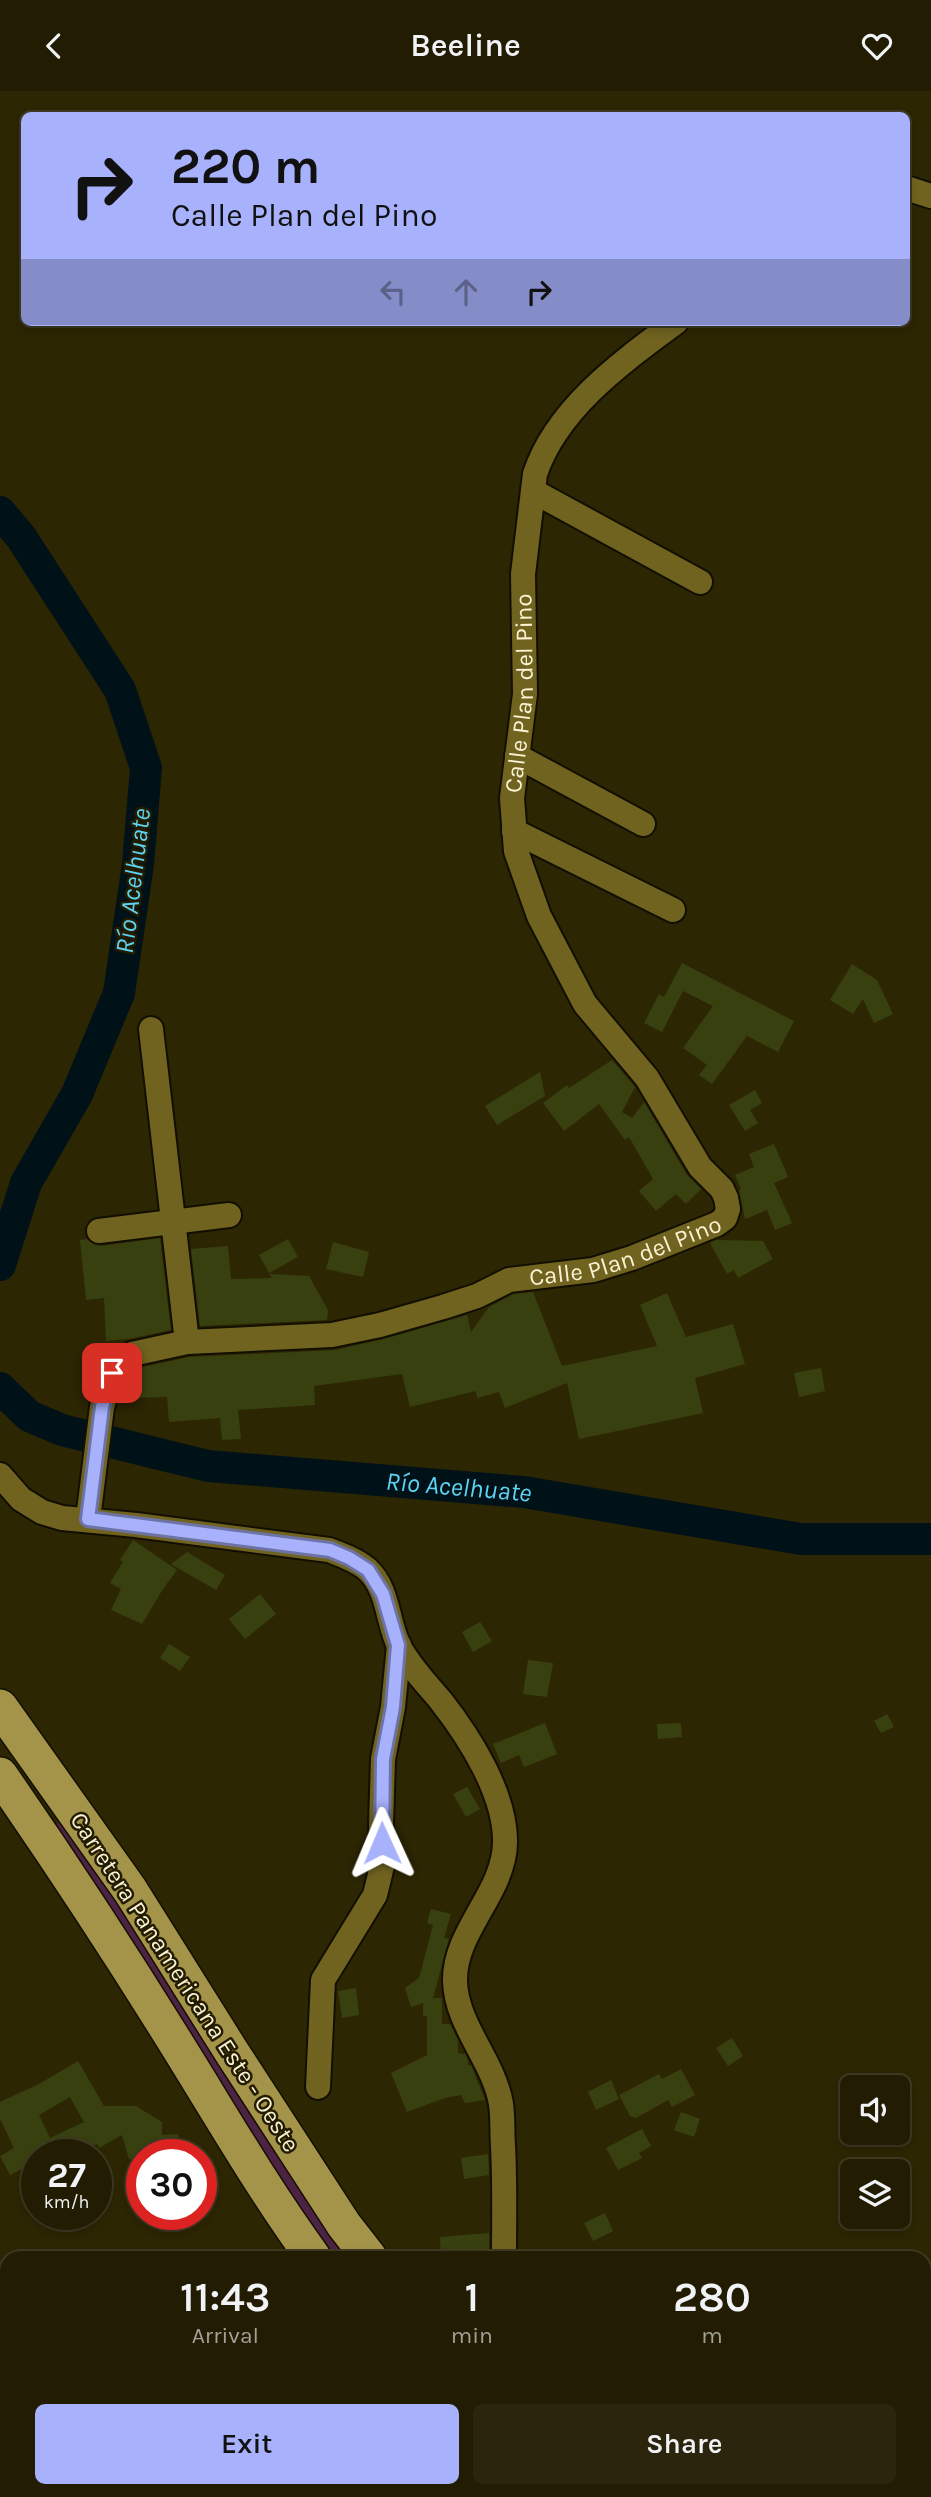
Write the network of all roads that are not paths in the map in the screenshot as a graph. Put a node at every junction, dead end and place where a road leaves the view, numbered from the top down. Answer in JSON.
{"nodes":[{"id":1,"x":910,"y":189,"type":"edge"},
{"id":2,"x":931,"y":196,"type":"edge"},
{"id":3,"x":670,"y":326,"type":"edge"},
{"id":4,"x":533,"y":491,"type":"junction"},
{"id":5,"x":701,"y":582,"type":"dead end"},
{"id":6,"x":517,"y":756,"type":"junction"},
{"id":7,"x":643,"y":824,"type":"dead end"},
{"id":8,"x":514,"y":831,"type":"junction"},
{"id":9,"x":673,"y":910,"type":"dead end"},
{"id":10,"x":151,"y":1029,"type":"dead end"},
{"id":11,"x":229,"y":1215,"type":"dead end"},
{"id":12,"x":174,"y":1222,"type":"junction"},
{"id":13,"x":99,"y":1231,"type":"dead end"},
{"id":14,"x":187,"y":1342,"type":"junction"},
{"id":15,"x":0,"y":1475,"type":"edge"},
{"id":16,"x":88,"y":1519,"type":"junction"},
{"id":17,"x":398,"y":1645,"type":"junction"},
{"id":18,"x":0,"y":1707,"type":"edge"},
{"id":19,"x":38,"y":1761,"type":"junction"},
{"id":20,"x":3,"y":1780,"type":"edge"},
{"id":21,"x":80,"y":1820,"type":"junction"},
{"id":22,"x":47,"y":1843,"type":"junction"},
{"id":23,"x":318,"y":2087,"type":"dead end"},
{"id":24,"x":309,"y":2251,"type":"edge"},
{"id":25,"x":364,"y":2251,"type":"edge"},
{"id":26,"x":504,"y":2251,"type":"edge"}],
"edges":[{"from":1,"to":2,"type":"street"},
{"from":3,"to":4,"type":"street","name":"Calle Plan del Pino"},
{"from":4,"to":5,"type":"street"},
{"from":4,"to":6,"type":"street","name":"Calle Plan del Pino"},
{"from":6,"to":7,"type":"street"},
{"from":6,"to":8,"type":"street","name":"Calle Plan del Pino"},
{"from":8,"to":9,"type":"street"},
{"from":8,"to":14,"type":"street","name":"Calle Plan del Pino"},
{"from":10,"to":12,"type":"street"},
{"from":11,"to":12,"type":"street"},
{"from":12,"to":13,"type":"street"},
{"from":12,"to":14,"type":"street"},
{"from":14,"to":16,"type":"street","name":"Calle Plan del Pino"},
{"from":15,"to":16,"type":"street"},
{"from":16,"to":17,"type":"street"},
{"from":17,"to":23,"type":"street"},
{"from":17,"to":26,"type":"street"},
{"from":18,"to":19,"type":"highway","name":"Carretera Panamericana Este - Oeste"},
{"from":19,"to":20,"type":"highway"},
{"from":19,"to":21,"type":"highway","name":"Carretera Panamericana Este - Oeste"},
{"from":20,"to":22,"type":"highway","name":"Carretera Panamericana Este - Oeste"},
{"from":21,"to":22,"type":"highway"},
{"from":21,"to":25,"type":"highway","name":"Carretera Panamericana Este - Oeste"},
{"from":22,"to":24,"type":"highway","name":"Carretera Panamericana Este - Oeste"}]}
